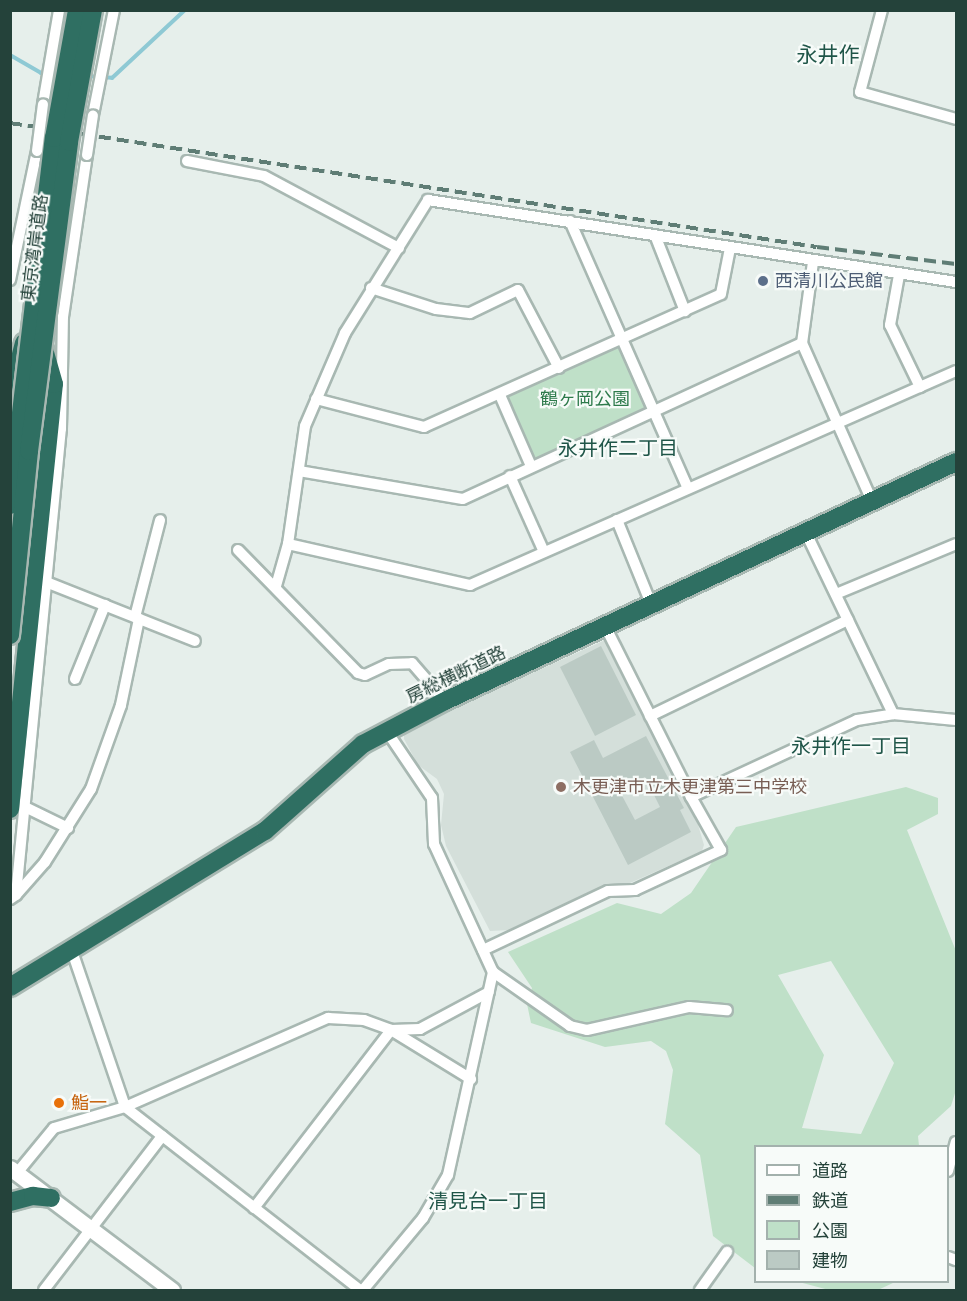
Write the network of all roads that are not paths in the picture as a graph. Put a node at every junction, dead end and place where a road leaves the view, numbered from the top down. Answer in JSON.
{"nodes":[{"id":1,"x":59,"y":10,"type":"edge"},
{"id":2,"x":77,"y":10,"type":"edge"},
{"id":3,"x":93,"y":10,"type":"edge"},
{"id":4,"x":114,"y":10,"type":"edge"},
{"id":5,"x":882,"y":10,"type":"edge"},
{"id":6,"x":957,"y":119,"type":"edge"},
{"id":7,"x":187,"y":161,"type":"dead end"},
{"id":8,"x":570,"y":221,"type":"junction"},
{"id":9,"x":655,"y":235,"type":"junction"},
{"id":10,"x":399,"y":248,"type":"junction"},
{"id":11,"x":730,"y":248,"type":"junction"},
{"id":12,"x":813,"y":262,"type":"junction"},
{"id":13,"x":899,"y":275,"type":"junction"},
{"id":14,"x":10,"y":280,"type":"edge"},
{"id":15,"x":957,"y":282,"type":"edge"},
{"id":16,"x":371,"y":288,"type":"junction"},
{"id":17,"x":686,"y":310,"type":"junction"},
{"id":18,"x":32,"y":317,"type":"junction"},
{"id":19,"x":622,"y":339,"type":"junction"},
{"id":20,"x":802,"y":343,"type":"junction"},
{"id":21,"x":44,"y":348,"type":"junction"},
{"id":22,"x":558,"y":368,"type":"junction"},
{"id":23,"x":957,"y":371,"type":"edge"},
{"id":24,"x":920,"y":387,"type":"junction"},
{"id":25,"x":500,"y":395,"type":"junction"},
{"id":26,"x":10,"y":396,"type":"edge"},
{"id":27,"x":316,"y":399,"type":"junction"},
{"id":28,"x":654,"y":410,"type":"junction"},
{"id":29,"x":838,"y":422,"type":"junction"},
{"id":30,"x":957,"y":462,"type":"edge"},
{"id":31,"x":531,"y":466,"type":"junction"},
{"id":32,"x":299,"y":471,"type":"junction"},
{"id":33,"x":510,"y":476,"type":"junction"},
{"id":34,"x":688,"y":488,"type":"junction"},
{"id":35,"x":872,"y":501,"type":"junction"},
{"id":36,"x":10,"y":505,"type":"edge"},
{"id":37,"x":160,"y":520,"type":"dead end"},
{"id":38,"x":617,"y":520,"type":"junction"},
{"id":39,"x":806,"y":533,"type":"junction"},
{"id":40,"x":288,"y":544,"type":"junction"},
{"id":41,"x":957,"y":544,"type":"edge"},
{"id":42,"x":238,"y":550,"type":"dead end"},
{"id":43,"x":544,"y":552,"type":"junction"},
{"id":44,"x":46,"y":582,"type":"junction"},
{"id":45,"x":276,"y":586,"type":"junction"},
{"id":46,"x":836,"y":594,"type":"junction"},
{"id":47,"x":105,"y":605,"type":"junction"},
{"id":48,"x":652,"y":606,"type":"junction"},
{"id":49,"x":137,"y":618,"type":"junction"},
{"id":50,"x":848,"y":620,"type":"junction"},
{"id":51,"x":606,"y":628,"type":"junction"},
{"id":52,"x":10,"y":635,"type":"edge"},
{"id":53,"x":195,"y":641,"type":"dead end"},
{"id":54,"x":75,"y":679,"type":"dead end"},
{"id":55,"x":445,"y":701,"type":"junction"},
{"id":56,"x":893,"y":714,"type":"junction"},
{"id":57,"x":650,"y":716,"type":"junction"},
{"id":58,"x":957,"y":720,"type":"edge"},
{"id":59,"x":388,"y":733,"type":"junction"},
{"id":60,"x":691,"y":797,"type":"junction"},
{"id":61,"x":18,"y":808,"type":"edge"},
{"id":62,"x":68,"y":828,"type":"junction"},
{"id":63,"x":13,"y":897,"type":"edge"},
{"id":64,"x":483,"y":950,"type":"junction"},
{"id":65,"x":72,"y":951,"type":"junction"},
{"id":66,"x":493,"y":972,"type":"junction"},
{"id":67,"x":10,"y":987,"type":"edge"},
{"id":68,"x":489,"y":992,"type":"junction"},
{"id":69,"x":727,"y":1010,"type":"dead end"},
{"id":70,"x":391,"y":1030,"type":"junction"},
{"id":71,"x":471,"y":1079,"type":"junction"},
{"id":72,"x":125,"y":1107,"type":"junction"},
{"id":73,"x":162,"y":1136,"type":"junction"},
{"id":74,"x":957,"y":1143,"type":"edge"},
{"id":75,"x":949,"y":1168,"type":"edge"},
{"id":76,"x":14,"y":1170,"type":"edge"},
{"id":77,"x":51,"y":1198,"type":"junction"},
{"id":78,"x":10,"y":1202,"type":"edge"},
{"id":79,"x":254,"y":1208,"type":"junction"},
{"id":80,"x":91,"y":1228,"type":"junction"},
{"id":81,"x":727,"y":1252,"type":"dead end"},
{"id":82,"x":44,"y":1290,"type":"edge"},
{"id":83,"x":172,"y":1290,"type":"edge"},
{"id":84,"x":362,"y":1290,"type":"edge"},
{"id":85,"x":700,"y":1290,"type":"edge"}],
"edges":[{"from":1,"to":14,"type":"street","bridge":true},
{"from":2,"to":18,"type":"highway","name":"東京湾岸道路","bridge":true},
{"from":3,"to":21,"type":"highway","name":"東京湾岸道路","bridge":true},
{"from":4,"to":44,"type":"street","bridge":true},
{"from":5,"to":6,"type":"street"},
{"from":7,"to":10,"type":"street"},
{"from":8,"to":9,"type":"street"},
{"from":8,"to":10,"type":"street"},
{"from":8,"to":19,"type":"street"},
{"from":9,"to":11,"type":"street"},
{"from":9,"to":17,"type":"street"},
{"from":10,"to":16,"type":"street"},
{"from":11,"to":12,"type":"street"},
{"from":11,"to":17,"type":"street"},
{"from":12,"to":13,"type":"street"},
{"from":12,"to":20,"type":"street"},
{"from":13,"to":15,"type":"street"},
{"from":13,"to":24,"type":"street"},
{"from":16,"to":22,"type":"street"},
{"from":16,"to":27,"type":"street"},
{"from":17,"to":19,"type":"street"},
{"from":18,"to":26,"type":"highway"},
{"from":18,"to":36,"type":"highway","name":"東京湾岸道路","bridge":true},
{"from":19,"to":22,"type":"street"},
{"from":19,"to":28,"type":"street"},
{"from":20,"to":28,"type":"street"},
{"from":20,"to":29,"type":"street"},
{"from":21,"to":52,"type":"highway","name":"東京湾岸道路","bridge":true},
{"from":21,"to":61,"type":"highway"},
{"from":22,"to":25,"type":"street"},
{"from":23,"to":24,"type":"street"},
{"from":24,"to":29,"type":"street"},
{"from":25,"to":27,"type":"street"},
{"from":25,"to":31,"type":"street"},
{"from":27,"to":32,"type":"street"},
{"from":28,"to":31,"type":"street"},
{"from":28,"to":34,"type":"street"},
{"from":29,"to":34,"type":"street"},
{"from":29,"to":35,"type":"street"},
{"from":30,"to":35,"type":"highway","name":"房総横断道路"},
{"from":31,"to":33,"type":"street"},
{"from":32,"to":33,"type":"street"},
{"from":32,"to":40,"type":"street"},
{"from":33,"to":43,"type":"street"},
{"from":34,"to":38,"type":"street"},
{"from":35,"to":39,"type":"highway","name":"房総横断道路"},
{"from":37,"to":49,"type":"street"},
{"from":38,"to":43,"type":"street"},
{"from":38,"to":48,"type":"street"},
{"from":39,"to":46,"type":"street"},
{"from":39,"to":48,"type":"highway","name":"房総横断道路"},
{"from":40,"to":43,"type":"street"},
{"from":40,"to":45,"type":"street"},
{"from":41,"to":46,"type":"street"},
{"from":42,"to":45,"type":"street"},
{"from":44,"to":47,"type":"street"},
{"from":44,"to":61,"type":"street"},
{"from":45,"to":55,"type":"street"},
{"from":46,"to":50,"type":"street"},
{"from":47,"to":49,"type":"street"},
{"from":47,"to":54,"type":"street"},
{"from":48,"to":51,"type":"highway","name":"房総横断道路"},
{"from":49,"to":53,"type":"street"},
{"from":49,"to":62,"type":"street"},
{"from":50,"to":56,"type":"street"},
{"from":50,"to":57,"type":"street"},
{"from":51,"to":55,"type":"highway","name":"房総横断道路"},
{"from":51,"to":57,"type":"street"},
{"from":55,"to":59,"type":"highway","name":"房総横断道路"},
{"from":56,"to":58,"type":"street"},
{"from":56,"to":60,"type":"street"},
{"from":57,"to":60,"type":"street"},
{"from":59,"to":64,"type":"street"},
{"from":59,"to":65,"type":"highway","name":"房総横断道路"},
{"from":60,"to":64,"type":"street"},
{"from":61,"to":62,"type":"street"},
{"from":61,"to":63,"type":"street"},
{"from":62,"to":63,"type":"street"},
{"from":64,"to":66,"type":"street"},
{"from":65,"to":67,"type":"highway","name":"房総横断道路"},
{"from":65,"to":72,"type":"street"},
{"from":66,"to":68,"type":"street"},
{"from":66,"to":69,"type":"street"},
{"from":68,"to":70,"type":"street"},
{"from":68,"to":71,"type":"street"},
{"from":70,"to":71,"type":"street"},
{"from":70,"to":72,"type":"street"},
{"from":70,"to":79,"type":"street"},
{"from":71,"to":84,"type":"street"},
{"from":72,"to":73,"type":"street"},
{"from":72,"to":76,"type":"street"},
{"from":73,"to":79,"type":"street"},
{"from":73,"to":80,"type":"street"},
{"from":74,"to":75,"type":"street"},
{"from":76,"to":77,"type":"street"},
{"from":77,"to":78,"type":"highway"},
{"from":77,"to":80,"type":"street"},
{"from":79,"to":84,"type":"street"},
{"from":80,"to":82,"type":"street"},
{"from":80,"to":83,"type":"street"},
{"from":81,"to":85,"type":"street"}]}
